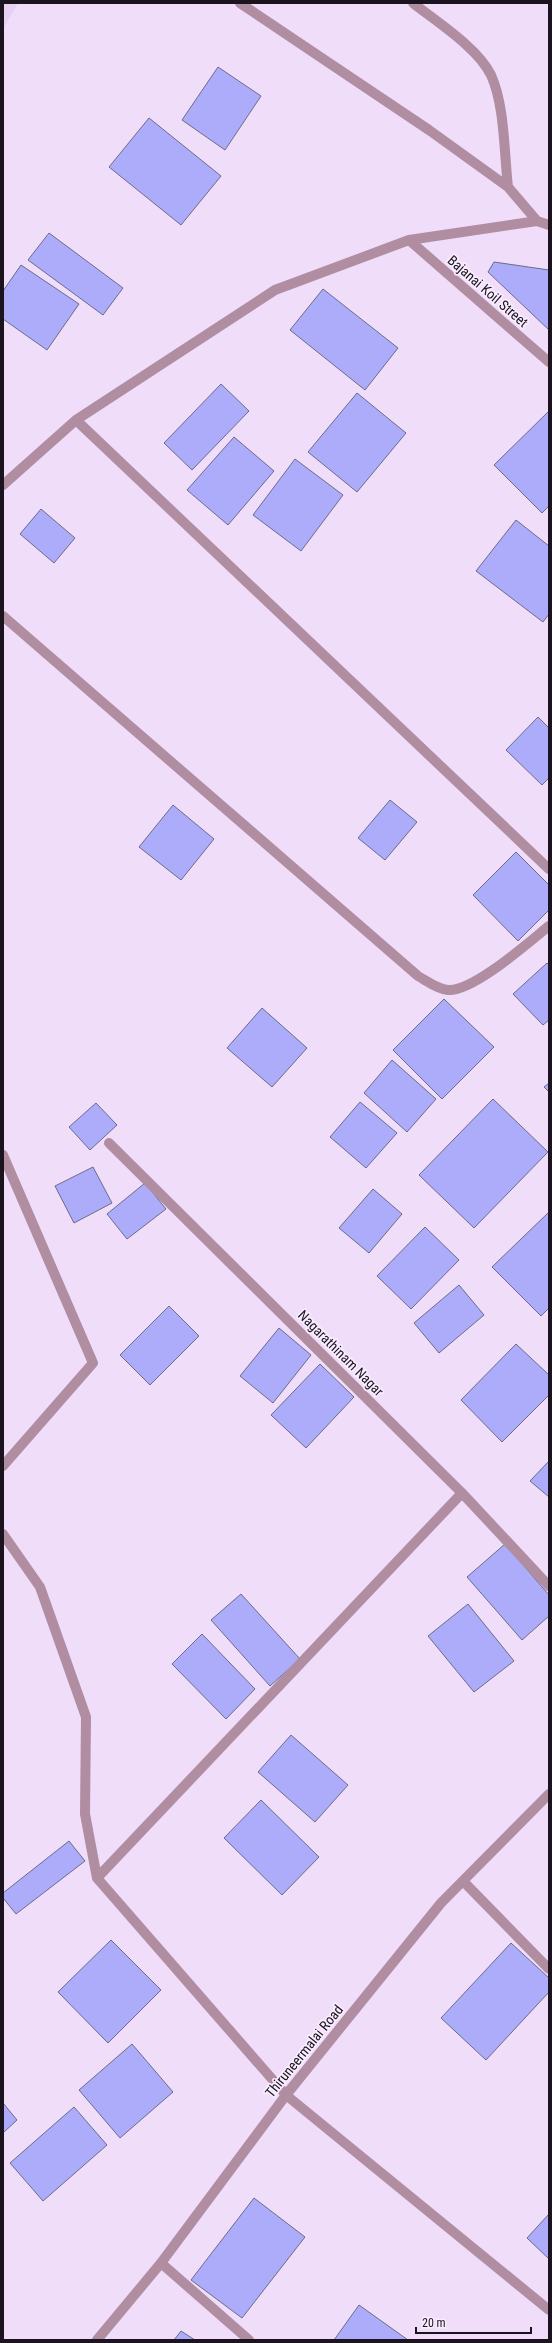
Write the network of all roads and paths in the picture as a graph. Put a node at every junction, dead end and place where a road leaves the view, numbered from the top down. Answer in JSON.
{"nodes":[{"id":1,"x":240,"y":3,"type":"edge"},
{"id":2,"x":413,"y":3,"type":"edge"},
{"id":3,"x":508,"y":187,"type":"junction"},
{"id":4,"x":538,"y":221,"type":"junction"},
{"id":5,"x":549,"y":225,"type":"edge"},
{"id":6,"x":409,"y":240,"type":"junction"},
{"id":7,"x":549,"y":362,"type":"edge"},
{"id":8,"x":76,"y":420,"type":"junction"},
{"id":9,"x":3,"y":485,"type":"edge"},
{"id":10,"x":3,"y":616,"type":"edge"},
{"id":11,"x":549,"y":869,"type":"edge"},
{"id":12,"x":549,"y":926,"type":"edge"},
{"id":13,"x":109,"y":1143,"type":"dead end"},
{"id":14,"x":3,"y":1154,"type":"edge"},
{"id":15,"x":3,"y":1466,"type":"edge"},
{"id":16,"x":462,"y":1493,"type":"junction"},
{"id":17,"x":3,"y":1534,"type":"edge"},
{"id":18,"x":549,"y":1586,"type":"edge"},
{"id":19,"x":549,"y":1794,"type":"edge"},
{"id":20,"x":97,"y":1878,"type":"junction"},
{"id":21,"x":463,"y":1881,"type":"junction"},
{"id":22,"x":549,"y":1969,"type":"edge"},
{"id":23,"x":286,"y":2094,"type":"junction"},
{"id":24,"x":161,"y":2263,"type":"junction"},
{"id":25,"x":549,"y":2310,"type":"edge"},
{"id":26,"x":97,"y":2340,"type":"edge"},
{"id":27,"x":249,"y":2340,"type":"edge"}],
"edges":[{"from":1,"to":3,"type":"street"},
{"from":2,"to":3,"type":"street"},
{"from":3,"to":4,"type":"street"},
{"from":4,"to":5,"type":"street"},
{"from":4,"to":6,"type":"street"},
{"from":6,"to":7,"type":"street","name":"Bajanai Koil Street"},
{"from":6,"to":8,"type":"street"},
{"from":8,"to":9,"type":"street"},
{"from":8,"to":11,"type":"street"},
{"from":10,"to":12,"type":"street"},
{"from":13,"to":16,"type":"street","name":"Nagarathinam Nagar"},
{"from":14,"to":15,"type":"street"},
{"from":16,"to":18,"type":"street","name":"Nagarathinam Nagar"},
{"from":16,"to":20,"type":"street"},
{"from":17,"to":20,"type":"street"},
{"from":19,"to":21,"type":"street","name":"Thiruneermalai Road"},
{"from":20,"to":23,"type":"street"},
{"from":21,"to":22,"type":"street"},
{"from":21,"to":23,"type":"street","name":"Thiruneermalai Road"},
{"from":23,"to":24,"type":"street","name":"Thiruneermalai Road"},
{"from":23,"to":25,"type":"street"},
{"from":24,"to":26,"type":"street","name":"Thiruneermalai Road"},
{"from":24,"to":27,"type":"street"}]}
